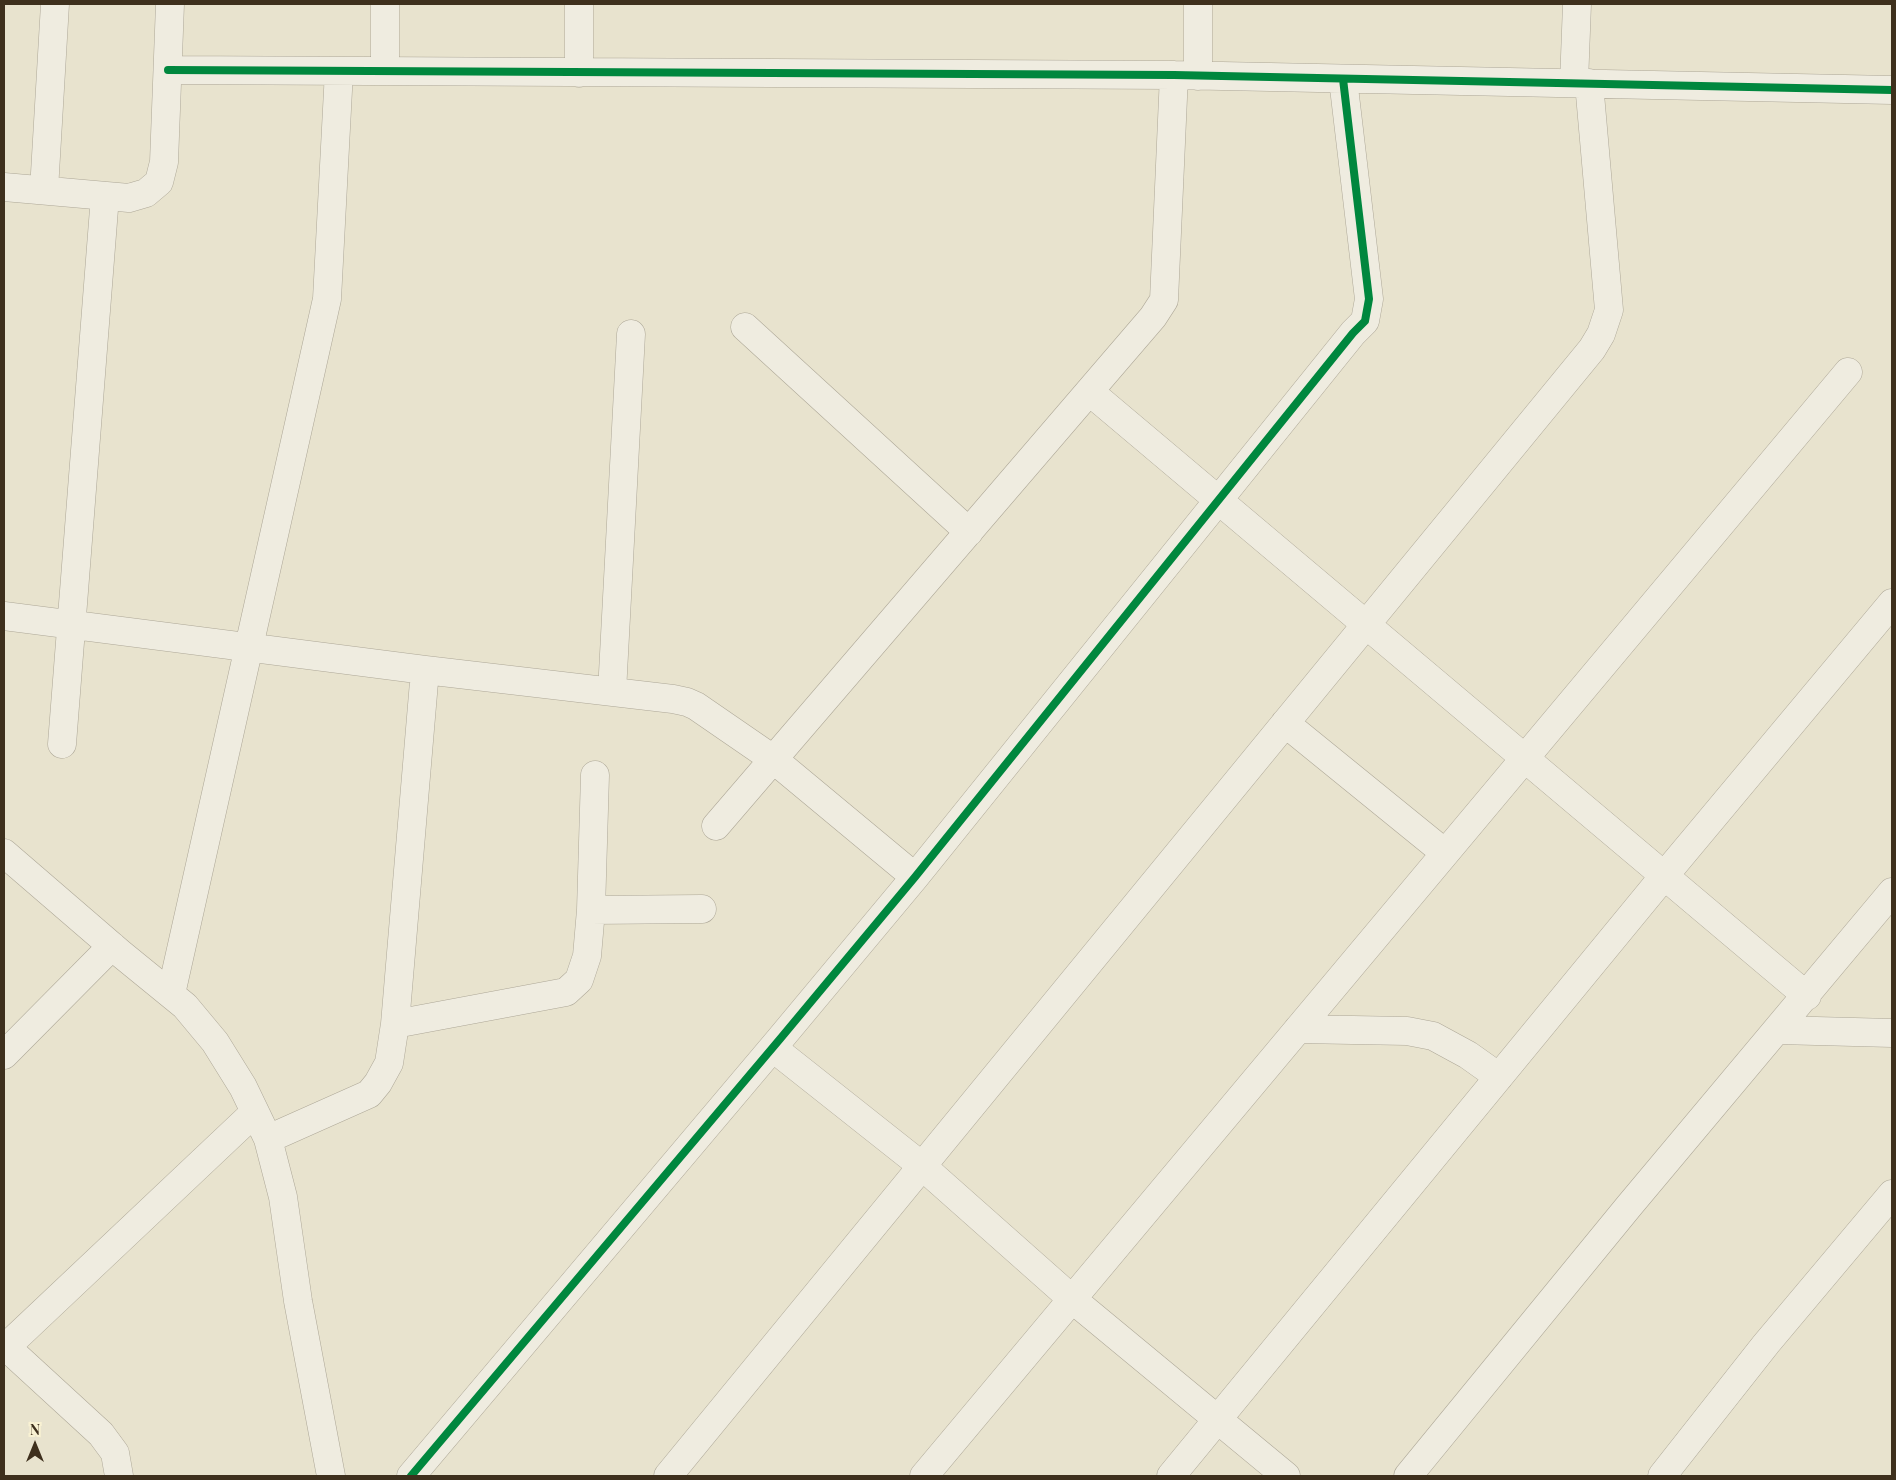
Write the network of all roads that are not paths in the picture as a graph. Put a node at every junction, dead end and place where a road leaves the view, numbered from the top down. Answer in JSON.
{"nodes":[{"id":1,"x":55,"y":4,"type":"edge"},
{"id":2,"x":170,"y":4,"type":"edge"},
{"id":3,"x":384,"y":4,"type":"edge"},
{"id":4,"x":579,"y":4,"type":"edge"},
{"id":5,"x":1198,"y":4,"type":"edge"},
{"id":6,"x":1577,"y":4,"type":"edge"},
{"id":7,"x":168,"y":70,"type":"junction"},
{"id":8,"x":338,"y":72,"type":"junction"},
{"id":9,"x":385,"y":72,"type":"junction"},
{"id":10,"x":579,"y":73,"type":"junction"},
{"id":11,"x":1186,"y":76,"type":"junction"},
{"id":12,"x":1343,"y":79,"type":"junction"},
{"id":13,"x":1581,"y":83,"type":"junction"},
{"id":14,"x":1892,"y":90,"type":"edge"},
{"id":15,"x":4,"y":187,"type":"edge"},
{"id":16,"x":44,"y":190,"type":"junction"},
{"id":17,"x":105,"y":196,"type":"junction"},
{"id":18,"x":745,"y":327,"type":"dead end"},
{"id":19,"x":631,"y":334,"type":"dead end"},
{"id":20,"x":1848,"y":372,"type":"dead end"},
{"id":21,"x":1090,"y":392,"type":"junction"},
{"id":22,"x":1218,"y":500,"type":"junction"},
{"id":23,"x":969,"y":532,"type":"junction"},
{"id":24,"x":1892,"y":602,"type":"edge"},
{"id":25,"x":4,"y":616,"type":"edge"},
{"id":26,"x":71,"y":625,"type":"junction"},
{"id":27,"x":1366,"y":625,"type":"junction"},
{"id":28,"x":250,"y":648,"type":"junction"},
{"id":29,"x":425,"y":670,"type":"junction"},
{"id":30,"x":612,"y":692,"type":"junction"},
{"id":31,"x":1285,"y":723,"type":"junction"},
{"id":32,"x":62,"y":744,"type":"dead end"},
{"id":33,"x":1525,"y":758,"type":"junction"},
{"id":34,"x":773,"y":759,"type":"junction"},
{"id":35,"x":595,"y":774,"type":"dead end"},
{"id":36,"x":716,"y":826,"type":"dead end"},
{"id":37,"x":4,"y":853,"type":"edge"},
{"id":38,"x":1445,"y":853,"type":"junction"},
{"id":39,"x":1664,"y":876,"type":"junction"},
{"id":40,"x":915,"y":877,"type":"junction"},
{"id":41,"x":1892,"y":892,"type":"edge"},
{"id":42,"x":702,"y":909,"type":"dead end"},
{"id":43,"x":591,"y":910,"type":"junction"},
{"id":44,"x":112,"y":946,"type":"junction"},
{"id":45,"x":171,"y":994,"type":"junction"},
{"id":46,"x":1806,"y":996,"type":"junction"},
{"id":47,"x":395,"y":1024,"type":"junction"},
{"id":48,"x":1298,"y":1029,"type":"junction"},
{"id":49,"x":1778,"y":1030,"type":"junction"},
{"id":50,"x":1892,"y":1033,"type":"edge"},
{"id":51,"x":773,"y":1048,"type":"junction"},
{"id":52,"x":4,"y":1055,"type":"edge"},
{"id":53,"x":1499,"y":1077,"type":"junction"},
{"id":54,"x":255,"y":1112,"type":"junction"},
{"id":55,"x":268,"y":1139,"type":"junction"},
{"id":56,"x":922,"y":1166,"type":"junction"},
{"id":57,"x":1892,"y":1194,"type":"edge"},
{"id":58,"x":1072,"y":1299,"type":"junction"},
{"id":59,"x":4,"y":1347,"type":"edge"},
{"id":60,"x":1218,"y":1420,"type":"junction"},
{"id":61,"x":119,"y":1476,"type":"edge"},
{"id":62,"x":331,"y":1476,"type":"edge"},
{"id":63,"x":411,"y":1476,"type":"edge"},
{"id":64,"x":668,"y":1476,"type":"edge"},
{"id":65,"x":924,"y":1476,"type":"edge"},
{"id":66,"x":1171,"y":1476,"type":"edge"},
{"id":67,"x":1286,"y":1476,"type":"edge"},
{"id":68,"x":1408,"y":1476,"type":"edge"},
{"id":69,"x":1662,"y":1476,"type":"edge"}],
"edges":[{"from":1,"to":16,"type":"street"},
{"from":2,"to":7,"type":"street"},
{"from":3,"to":9,"type":"street"},
{"from":4,"to":10,"type":"street"},
{"from":5,"to":11,"type":"street"},
{"from":6,"to":13,"type":"street"},
{"from":7,"to":8,"type":"street"},
{"from":7,"to":17,"type":"street"},
{"from":8,"to":9,"type":"street"},
{"from":8,"to":28,"type":"street"},
{"from":9,"to":10,"type":"street"},
{"from":10,"to":11,"type":"street"},
{"from":11,"to":12,"type":"street"},
{"from":11,"to":21,"type":"street"},
{"from":12,"to":13,"type":"street"},
{"from":12,"to":22,"type":"street"},
{"from":13,"to":14,"type":"street"},
{"from":13,"to":27,"type":"street"},
{"from":15,"to":16,"type":"street"},
{"from":16,"to":17,"type":"street"},
{"from":17,"to":26,"type":"street"},
{"from":18,"to":23,"type":"street"},
{"from":19,"to":30,"type":"street"},
{"from":20,"to":33,"type":"street"},
{"from":21,"to":22,"type":"street"},
{"from":21,"to":23,"type":"street"},
{"from":22,"to":27,"type":"street"},
{"from":22,"to":40,"type":"street"},
{"from":23,"to":34,"type":"street"},
{"from":24,"to":39,"type":"street"},
{"from":25,"to":26,"type":"street"},
{"from":26,"to":28,"type":"street"},
{"from":26,"to":32,"type":"street"},
{"from":27,"to":31,"type":"street"},
{"from":27,"to":33,"type":"street"},
{"from":28,"to":29,"type":"street"},
{"from":28,"to":45,"type":"street"},
{"from":29,"to":30,"type":"street"},
{"from":29,"to":47,"type":"street"},
{"from":30,"to":34,"type":"street"},
{"from":31,"to":38,"type":"street"},
{"from":31,"to":56,"type":"street"},
{"from":33,"to":38,"type":"street"},
{"from":33,"to":39,"type":"street"},
{"from":34,"to":36,"type":"street"},
{"from":34,"to":40,"type":"street"},
{"from":35,"to":43,"type":"street"},
{"from":37,"to":44,"type":"street"},
{"from":38,"to":48,"type":"street"},
{"from":39,"to":46,"type":"street"},
{"from":39,"to":53,"type":"street"},
{"from":40,"to":51,"type":"street"},
{"from":41,"to":46,"type":"street"},
{"from":42,"to":43,"type":"street"},
{"from":43,"to":47,"type":"street"},
{"from":44,"to":45,"type":"street"},
{"from":44,"to":52,"type":"street"},
{"from":45,"to":54,"type":"street"},
{"from":46,"to":49,"type":"street"},
{"from":47,"to":55,"type":"street"},
{"from":48,"to":53,"type":"street"},
{"from":48,"to":58,"type":"street"},
{"from":49,"to":50,"type":"street"},
{"from":49,"to":68,"type":"street"},
{"from":51,"to":56,"type":"street"},
{"from":51,"to":63,"type":"street"},
{"from":53,"to":60,"type":"street"},
{"from":54,"to":55,"type":"street"},
{"from":54,"to":59,"type":"street"},
{"from":55,"to":62,"type":"street"},
{"from":56,"to":58,"type":"street"},
{"from":56,"to":64,"type":"street"},
{"from":57,"to":69,"type":"street"},
{"from":58,"to":60,"type":"street"},
{"from":58,"to":65,"type":"street"},
{"from":59,"to":61,"type":"street"},
{"from":60,"to":66,"type":"street"},
{"from":60,"to":67,"type":"street"}]}
